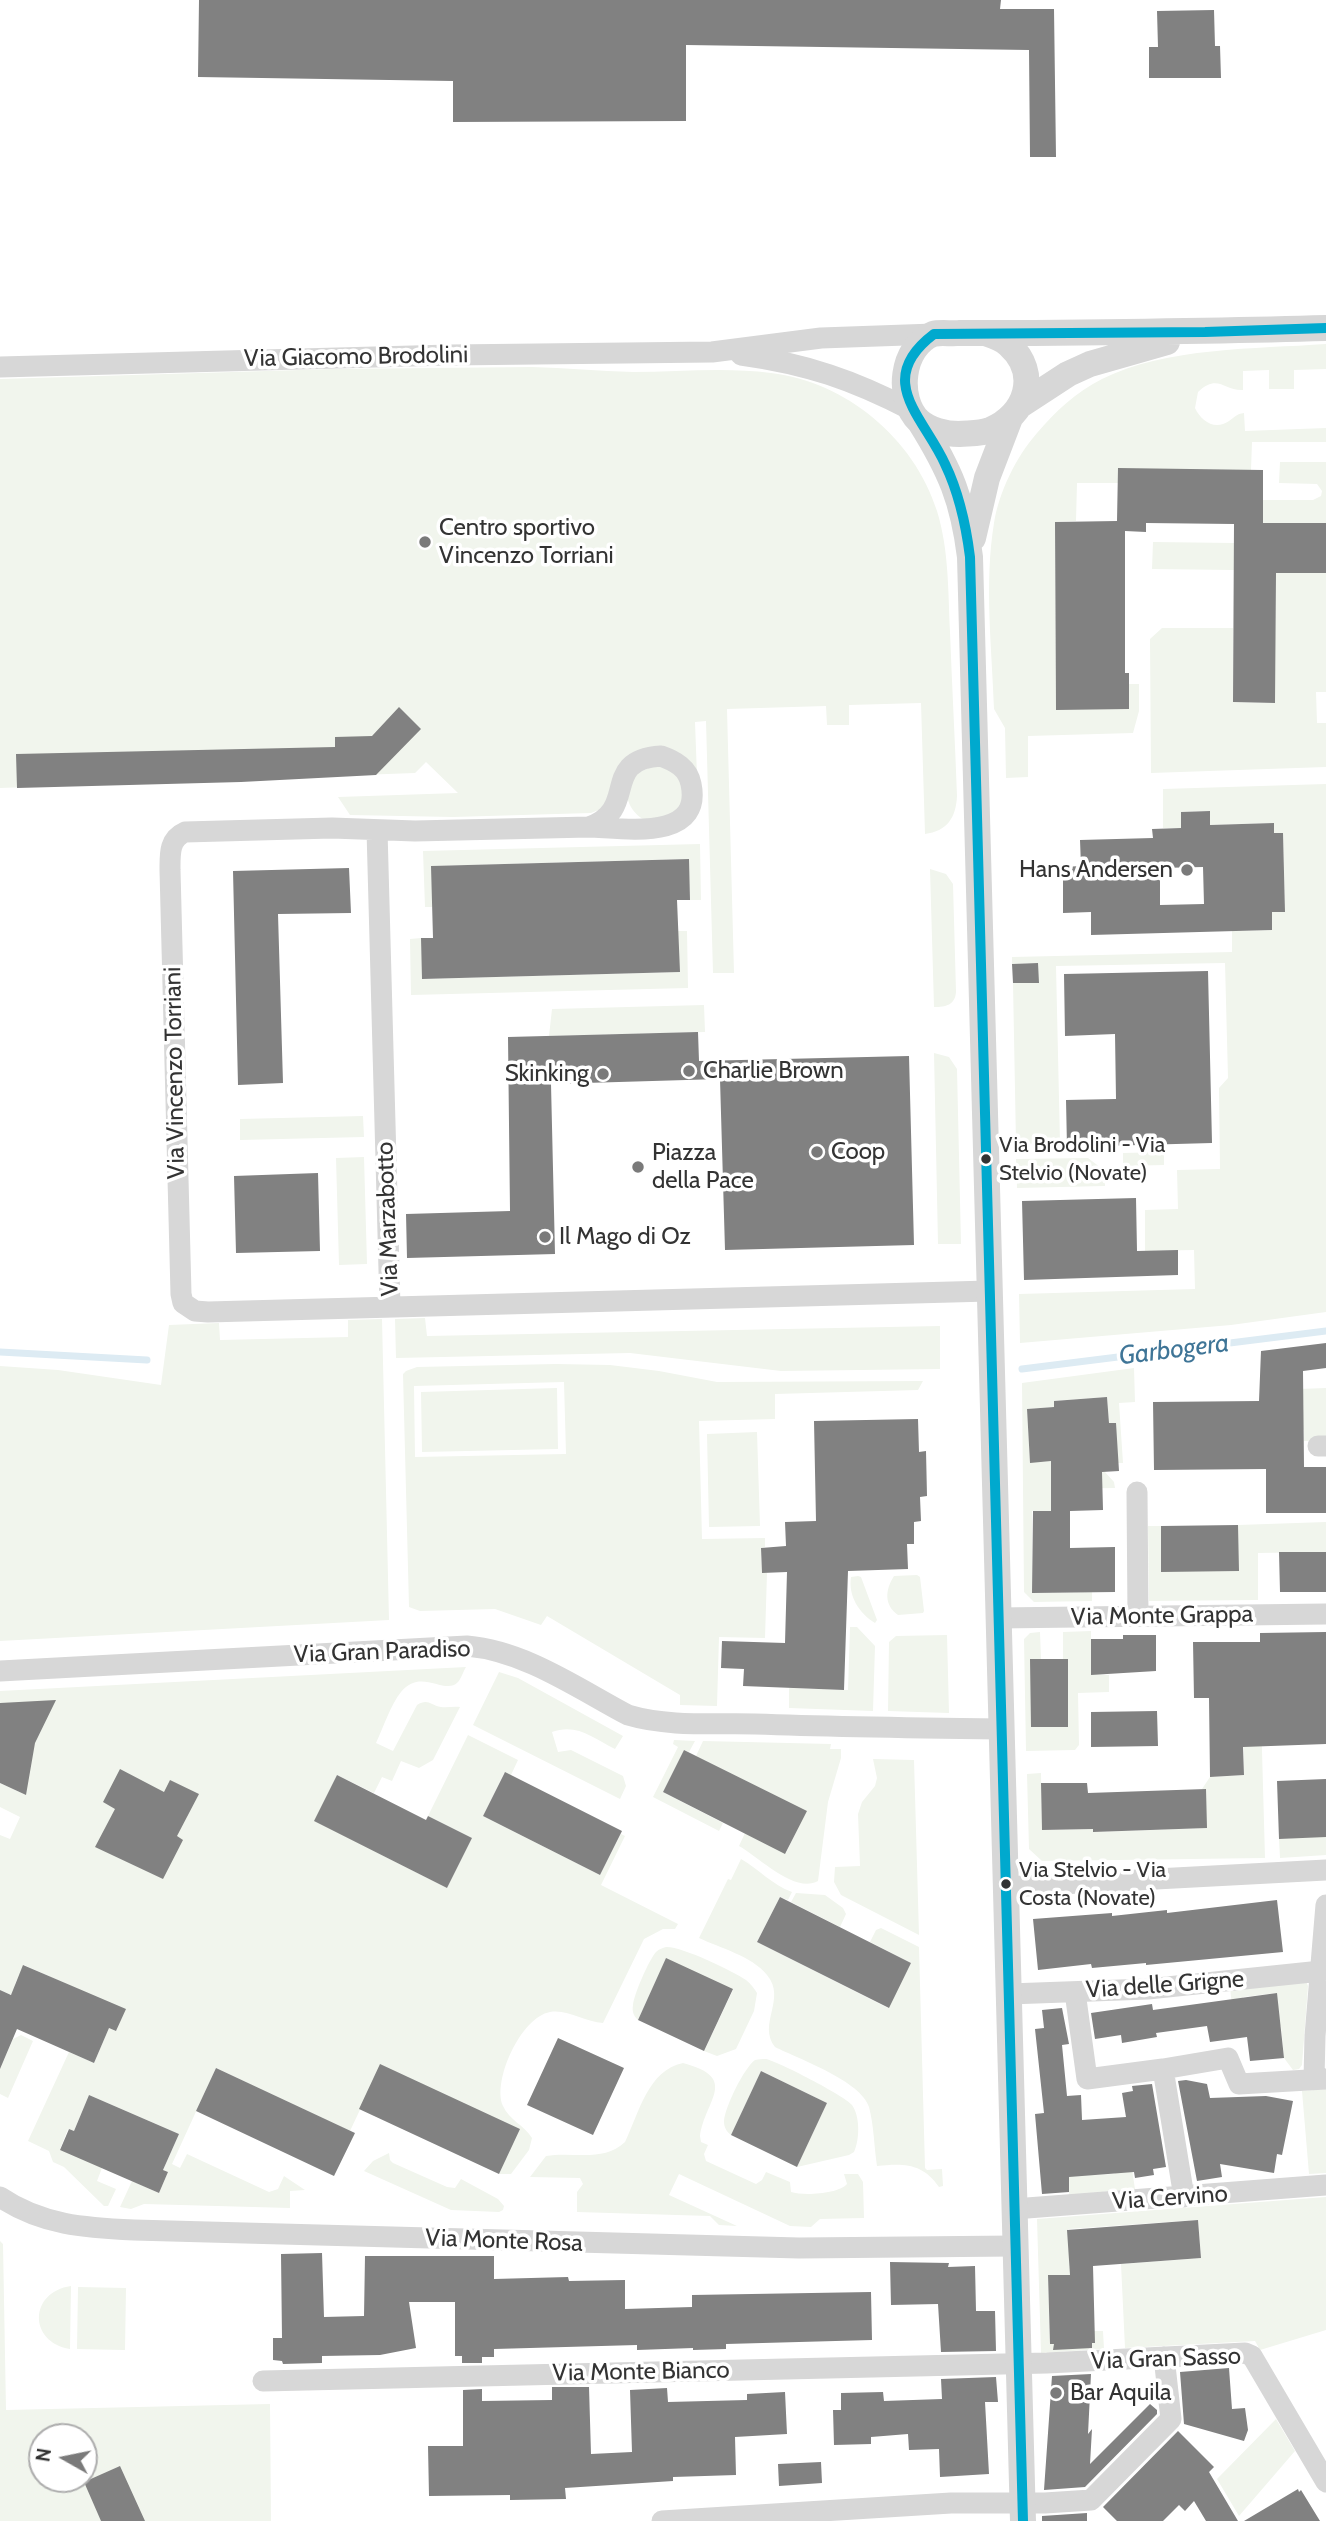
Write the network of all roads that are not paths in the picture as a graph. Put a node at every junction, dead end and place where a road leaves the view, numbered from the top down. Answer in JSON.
{"nodes":[{"id":1,"x":1326,"y":327,"type":"edge"},
{"id":2,"x":1205,"y":332,"type":"junction"},
{"id":3,"x":985,"y":333,"type":"junction"},
{"id":4,"x":933,"y":334,"type":"junction"},
{"id":5,"x":712,"y":352,"type":"junction"},
{"id":6,"x":0,"y":367,"type":"edge"},
{"id":7,"x":1016,"y":411,"type":"junction"},
{"id":8,"x":916,"y":416,"type":"junction"},
{"id":9,"x":970,"y":557,"type":"junction"},
{"id":10,"x":589,"y":827,"type":"junction"},
{"id":11,"x":377,"y":830,"type":"junction"},
{"id":12,"x":989,"y":1291,"type":"junction"},
{"id":13,"x":390,"y":1307,"type":"junction"},
{"id":14,"x":1137,"y":1492,"type":"dead end"},
{"id":15,"x":1326,"y":1614,"type":"edge"},
{"id":16,"x":1138,"y":1616,"type":"junction"},
{"id":17,"x":998,"y":1618,"type":"junction"},
{"id":18,"x":0,"y":1671,"type":"edge"},
{"id":19,"x":1001,"y":1729,"type":"junction"},
{"id":20,"x":1326,"y":1870,"type":"edge"},
{"id":21,"x":1005,"y":1887,"type":"junction"},
{"id":22,"x":1326,"y":1905,"type":"edge"},
{"id":23,"x":1321,"y":1971,"type":"junction"},
{"id":24,"x":1075,"y":1992,"type":"junction"},
{"id":25,"x":1009,"y":1994,"type":"junction"},
{"id":26,"x":1163,"y":2068,"type":"junction"},
{"id":27,"x":1320,"y":2079,"type":"edge"},
{"id":28,"x":1326,"y":2185,"type":"edge"},
{"id":29,"x":0,"y":2197,"type":"edge"},
{"id":30,"x":1184,"y":2197,"type":"junction"},
{"id":31,"x":1014,"y":2209,"type":"junction"},
{"id":32,"x":1015,"y":2246,"type":"junction"},
{"id":33,"x":1164,"y":2357,"type":"junction"},
{"id":34,"x":1018,"y":2363,"type":"junction"},
{"id":35,"x":263,"y":2381,"type":"dead end"},
{"id":36,"x":1326,"y":2482,"type":"edge"},
{"id":37,"x":1022,"y":2512,"type":"edge"},
{"id":38,"x":662,"y":2521,"type":"edge"}],
"edges":[{"from":1,"to":2,"type":"street"},
{"from":2,"to":3,"type":"street"},
{"from":2,"to":7,"type":"street"},
{"from":3,"to":4,"type":"street"},
{"from":3,"to":7,"type":"street"},
{"from":4,"to":5,"type":"street","name":"Via Giacomo Brodolini"},
{"from":4,"to":8,"type":"street"},
{"from":5,"to":6,"type":"street","name":"Via Giacomo Brodolini"},
{"from":5,"to":8,"type":"street","name":"Via Giacomo Brodolini"},
{"from":7,"to":8,"type":"street"},
{"from":7,"to":9,"type":"street"},
{"from":8,"to":9,"type":"street"},
{"from":9,"to":12,"type":"street"},
{"from":10,"to":10,"type":"street"},
{"from":10,"to":11,"type":"street"},
{"from":11,"to":13,"type":"street","name":"Via Marzabotto"},
{"from":11,"to":13,"type":"street","name":"Via Vincenzo Torriani"},
{"from":12,"to":13,"type":"street","name":"Via Marzabotto"},
{"from":12,"to":17,"type":"street"},
{"from":14,"to":16,"type":"street"},
{"from":15,"to":16,"type":"street","name":"Via Monte Grappa"},
{"from":16,"to":17,"type":"street","name":"Via Monte Grappa"},
{"from":17,"to":19,"type":"street"},
{"from":18,"to":19,"type":"street","name":"Via Gran Paradiso"},
{"from":19,"to":21,"type":"street"},
{"from":20,"to":21,"type":"street"},
{"from":21,"to":25,"type":"street"},
{"from":22,"to":23,"type":"street"},
{"from":23,"to":24,"type":"street","name":"Via delle Grigne"},
{"from":23,"to":27,"type":"street"},
{"from":24,"to":25,"type":"street","name":"Via delle Grigne"},
{"from":24,"to":26,"type":"street"},
{"from":25,"to":31,"type":"street"},
{"from":26,"to":27,"type":"street"},
{"from":26,"to":30,"type":"street"},
{"from":28,"to":30,"type":"street","name":"Via Cervino"},
{"from":29,"to":32,"type":"street","name":"Via Monte Rosa"},
{"from":30,"to":31,"type":"street","name":"Via Cervino"},
{"from":31,"to":32,"type":"street"},
{"from":32,"to":34,"type":"street"},
{"from":33,"to":34,"type":"street","name":"Via Gran Sasso"},
{"from":33,"to":36,"type":"street","name":"Via Gran Sasso"},
{"from":33,"to":37,"type":"street"},
{"from":34,"to":35,"type":"street","name":"Via Monte Bianco"},
{"from":34,"to":37,"type":"street"},
{"from":37,"to":38,"type":"street"}]}
